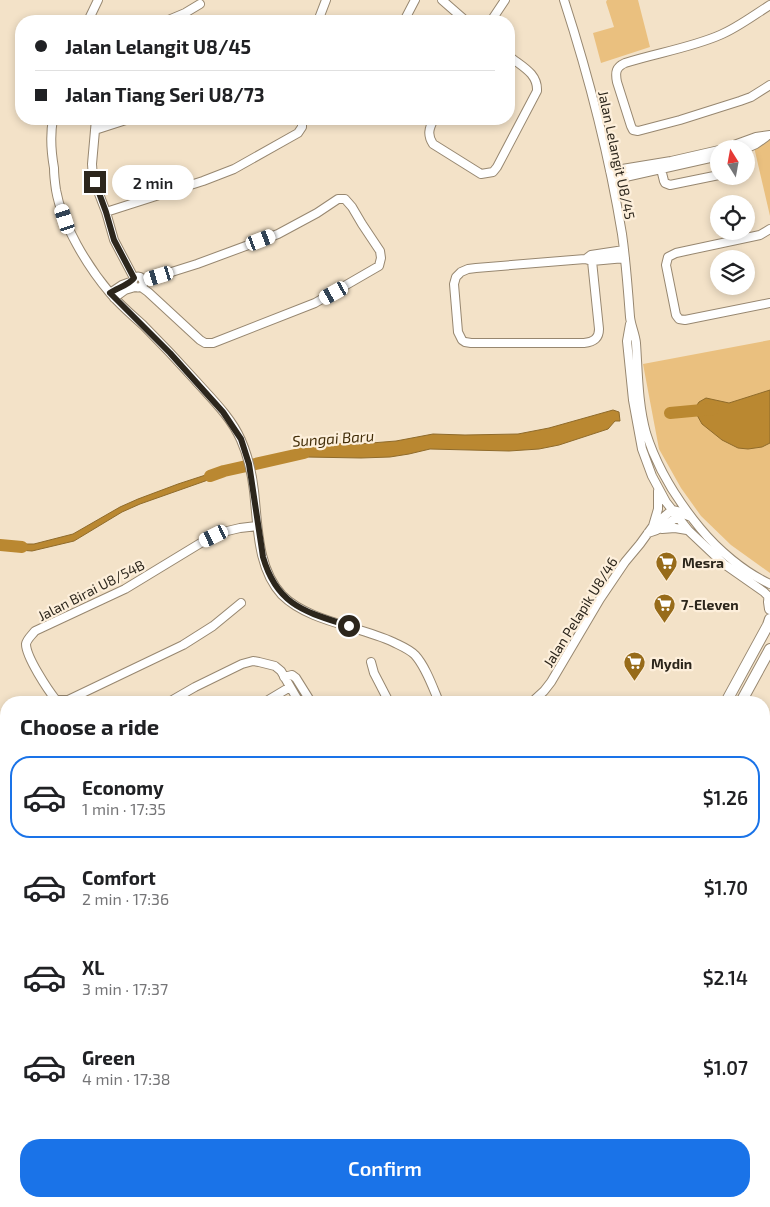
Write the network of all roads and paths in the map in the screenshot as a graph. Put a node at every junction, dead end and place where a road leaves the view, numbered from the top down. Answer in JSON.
{"nodes":[{"id":1,"x":98,"y":0,"type":"edge"},
{"id":2,"x":326,"y":0,"type":"edge"},
{"id":3,"x":415,"y":0,"type":"edge"},
{"id":4,"x":442,"y":0,"type":"edge"},
{"id":5,"x":505,"y":0,"type":"edge"},
{"id":6,"x":564,"y":0,"type":"edge"},
{"id":7,"x":200,"y":4,"type":"dead end"},
{"id":8,"x":770,"y":5,"type":"edge"},
{"id":9,"x":91,"y":15,"type":"edge"},
{"id":10,"x":178,"y":15,"type":"edge"},
{"id":11,"x":320,"y":15,"type":"edge"},
{"id":12,"x":407,"y":15,"type":"edge"},
{"id":13,"x":459,"y":15,"type":"edge"},
{"id":14,"x":496,"y":15,"type":"edge"},
{"id":15,"x":515,"y":61,"type":"edge"},
{"id":16,"x":770,"y":85,"type":"edge"},
{"id":17,"x":53,"y":125,"type":"edge"},
{"id":18,"x":95,"y":125,"type":"edge"},
{"id":19,"x":110,"y":125,"type":"edge"},
{"id":20,"x":302,"y":125,"type":"edge"},
{"id":21,"x":431,"y":125,"type":"edge"},
{"id":22,"x":95,"y":130,"type":"junction"},
{"id":23,"x":770,"y":135,"type":"edge"},
{"id":24,"x":748,"y":140,"type":"edge"},
{"id":25,"x":755,"y":144,"type":"edge"},
{"id":26,"x":710,"y":152,"type":"edge"},
{"id":27,"x":710,"y":158,"type":"edge"},
{"id":28,"x":661,"y":169,"type":"junction"},
{"id":29,"x":610,"y":171,"type":"junction"},
{"id":30,"x":710,"y":177,"type":"edge"},
{"id":31,"x":612,"y":180,"type":"junction"},
{"id":32,"x":106,"y":212,"type":"junction"},
{"id":33,"x":770,"y":229,"type":"edge"},
{"id":34,"x":624,"y":254,"type":"junction"},
{"id":35,"x":589,"y":259,"type":"junction"},
{"id":36,"x":137,"y":282,"type":"junction"},
{"id":37,"x":112,"y":295,"type":"junction"},
{"id":38,"x":770,"y":303,"type":"edge"},
{"id":39,"x":635,"y":383,"type":"junction"},
{"id":40,"x":658,"y":486,"type":"junction"},
{"id":41,"x":676,"y":495,"type":"junction"},
{"id":42,"x":675,"y":513,"type":"junction"},
{"id":43,"x":691,"y":517,"type":"junction"},
{"id":44,"x":258,"y":526,"type":"junction"},
{"id":45,"x":653,"y":530,"type":"junction"},
{"id":46,"x":689,"y":531,"type":"junction"},
{"id":47,"x":770,"y":584,"type":"edge"},
{"id":48,"x":770,"y":603,"type":"edge"},
{"id":49,"x":241,"y":604,"type":"dead end"},
{"id":50,"x":770,"y":619,"type":"edge"},
{"id":51,"x":770,"y":649,"type":"edge"},
{"id":52,"x":371,"y":662,"type":"dead end"},
{"id":53,"x":284,"y":677,"type":"junction"},
{"id":54,"x":290,"y":687,"type":"junction"},
{"id":55,"x":53,"y":696,"type":"edge"},
{"id":56,"x":77,"y":696,"type":"edge"},
{"id":57,"x":179,"y":696,"type":"edge"},
{"id":58,"x":275,"y":696,"type":"edge"},
{"id":59,"x":295,"y":696,"type":"edge"},
{"id":60,"x":307,"y":696,"type":"edge"},
{"id":61,"x":386,"y":696,"type":"edge"},
{"id":62,"x":436,"y":696,"type":"edge"},
{"id":63,"x":539,"y":696,"type":"edge"},
{"id":64,"x":729,"y":696,"type":"edge"},
{"id":65,"x":744,"y":696,"type":"edge"}],
"edges":[{"from":1,"to":9,"type":"street"},
{"from":2,"to":11,"type":"street"},
{"from":3,"to":12,"type":"street"},
{"from":4,"to":13,"type":"street"},
{"from":5,"to":14,"type":"street"},
{"from":6,"to":29,"type":"street","name":"Jalan Lelangit U8/45"},
{"from":7,"to":10,"type":"street"},
{"from":8,"to":16,"type":"street"},
{"from":15,"to":21,"type":"street"},
{"from":17,"to":37,"type":"street"},
{"from":18,"to":22,"type":"street"},
{"from":19,"to":22,"type":"street"},
{"from":20,"to":32,"type":"street"},
{"from":22,"to":32,"type":"street"},
{"from":23,"to":24,"type":"street"},
{"from":23,"to":25,"type":"street"},
{"from":26,"to":29,"type":"street"},
{"from":27,"to":28,"type":"street"},
{"from":28,"to":30,"type":"street"},
{"from":28,"to":31,"type":"street"},
{"from":29,"to":31,"type":"street","name":"Jalan Lelangit U8/45"},
{"from":31,"to":34,"type":"street","name":"Jalan Lelangit U8/45"},
{"from":32,"to":36,"type":"street"},
{"from":33,"to":38,"type":"street"},
{"from":34,"to":35,"type":"street"},
{"from":34,"to":39,"type":"street","name":"Jalan Lelangit U8/45"},
{"from":35,"to":35,"type":"street"},
{"from":36,"to":36,"type":"street"},
{"from":36,"to":37,"type":"street"},
{"from":37,"to":44,"type":"street"},
{"from":39,"to":40,"type":"street","name":"Jalan Lelangit U8/45"},
{"from":39,"to":41,"type":"street","name":"Jalan Lelangit U8/45"},
{"from":40,"to":42,"type":"street","name":"Jalan Lelangit U8/45"},
{"from":40,"to":45,"type":"street"},
{"from":41,"to":42,"type":"street"},
{"from":41,"to":43,"type":"street","name":"Jalan Lelangit U8/45"},
{"from":42,"to":43,"type":"street"},
{"from":42,"to":45,"type":"street","name":"Jalan Pelapik U8/46"},
{"from":42,"to":46,"type":"street","name":"Jalan Lelangit U8/45"},
{"from":43,"to":47,"type":"street","name":"Jalan Lelangit U8/45"},
{"from":44,"to":55,"type":"street","name":"Jalan Birai U8/54B"},
{"from":44,"to":62,"type":"street"},
{"from":45,"to":46,"type":"street"},
{"from":45,"to":63,"type":"street","name":"Jalan Pelapik U8/46"},
{"from":46,"to":48,"type":"street","name":"Jalan Lelangit U8/45"},
{"from":49,"to":56,"type":"street","name":"Jalan Birai U8/54B"},
{"from":50,"to":64,"type":"main road"},
{"from":51,"to":65,"type":"main road"},
{"from":52,"to":61,"type":"street"},
{"from":53,"to":54,"type":"street"},
{"from":53,"to":57,"type":"street"},
{"from":53,"to":60,"type":"street"},
{"from":54,"to":58,"type":"street"},
{"from":54,"to":59,"type":"street"}]}
